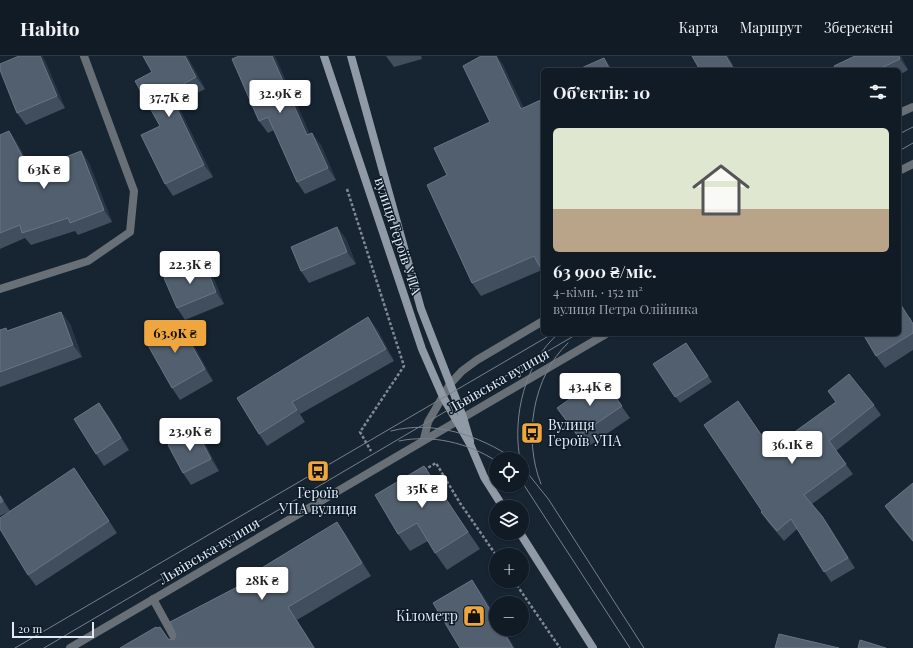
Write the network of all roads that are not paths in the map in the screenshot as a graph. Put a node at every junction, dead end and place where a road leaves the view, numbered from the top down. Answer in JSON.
{"nodes":[{"id":1,"x":84,"y":56,"type":"edge"},
{"id":2,"x":324,"y":56,"type":"edge"},
{"id":3,"x":351,"y":56,"type":"edge"},
{"id":4,"x":913,"y":107,"type":"edge"},
{"id":5,"x":901,"y":112,"type":"edge"},
{"id":6,"x":913,"y":164,"type":"edge"},
{"id":7,"x":901,"y":170,"type":"edge"},
{"id":8,"x":0,"y":290,"type":"edge"},
{"id":9,"x":541,"y":322,"type":"edge"},
{"id":10,"x":603,"y":336,"type":"edge"},
{"id":11,"x":450,"y":384,"type":"junction"},
{"id":12,"x":443,"y":397,"type":"junction"},
{"id":13,"x":459,"y":419,"type":"junction"},
{"id":14,"x":424,"y":440,"type":"junction"},
{"id":15,"x":499,"y":500,"type":"edge"},
{"id":16,"x":524,"y":540,"type":"edge"},
{"id":17,"x":153,"y":599,"type":"junction"},
{"id":18,"x":70,"y":648,"type":"edge"},
{"id":19,"x":180,"y":648,"type":"edge"},
{"id":20,"x":593,"y":648,"type":"edge"}],
"edges":[{"from":1,"to":8,"type":"street"},
{"from":2,"to":12,"type":"street","name":"вулиця Героїв УПА"},
{"from":3,"to":11,"type":"street","name":"вулиця Героїв УПА"},
{"from":4,"to":5,"type":"street"},
{"from":6,"to":7,"type":"street"},
{"from":9,"to":11,"type":"street","name":"Львівська вулиця"},
{"from":10,"to":13,"type":"street","name":"Львівська вулиця"},
{"from":11,"to":12,"type":"street","name":"Львівська вулиця"},
{"from":11,"to":13,"type":"street","name":"вулиця Героїв УПА"},
{"from":12,"to":13,"type":"street","name":"вулиця Героїв УПА"},
{"from":12,"to":14,"type":"street","name":"Львівська вулиця"},
{"from":13,"to":14,"type":"street","name":"Львівська вулиця"},
{"from":13,"to":15,"type":"street"},
{"from":14,"to":17,"type":"street","name":"Львівська вулиця"},
{"from":16,"to":20,"type":"street"},
{"from":17,"to":18,"type":"street","name":"Львівська вулиця"},
{"from":17,"to":19,"type":"street"}]}
